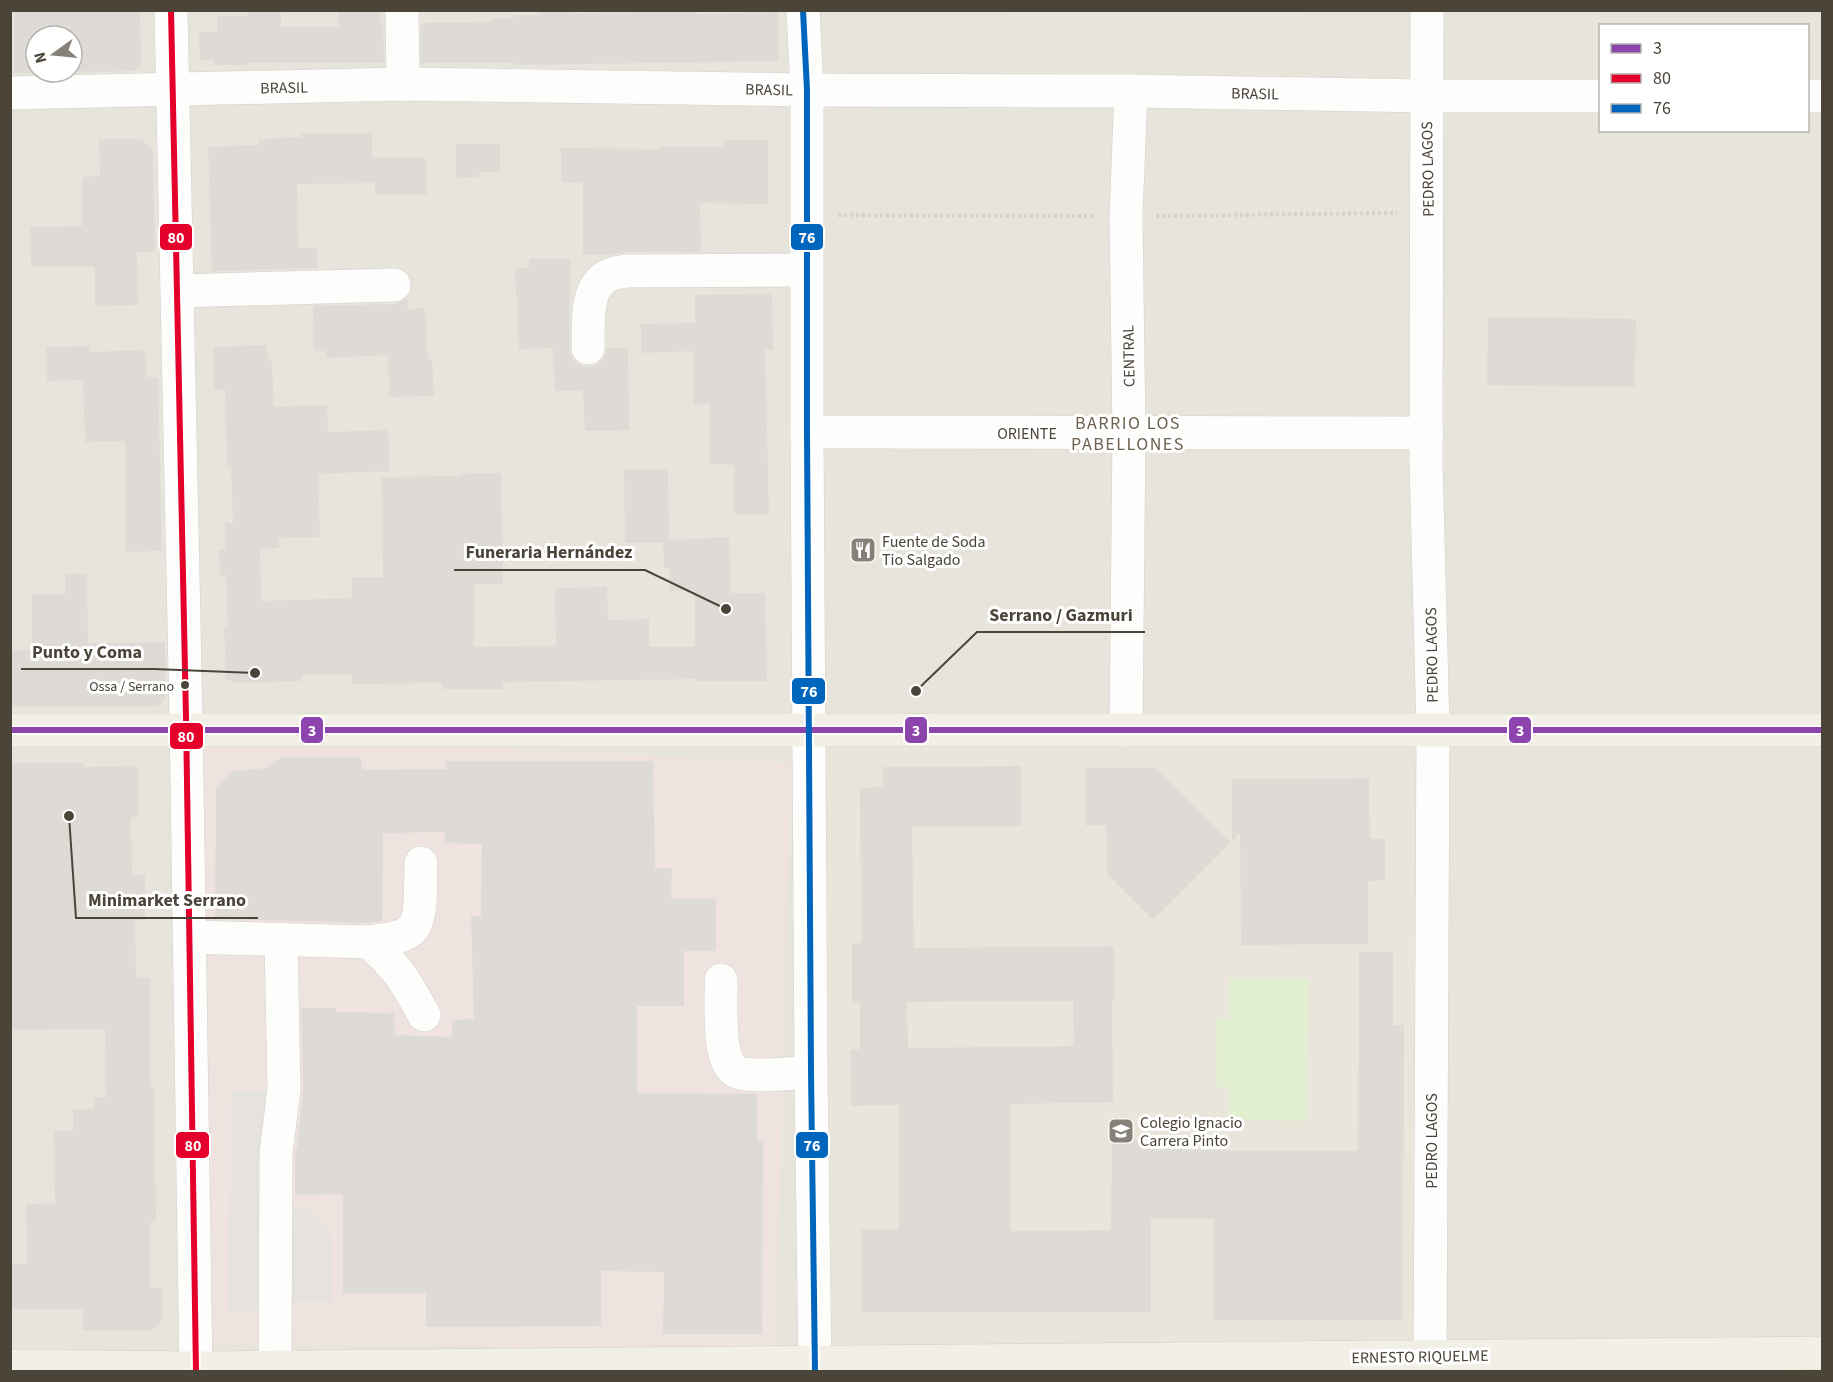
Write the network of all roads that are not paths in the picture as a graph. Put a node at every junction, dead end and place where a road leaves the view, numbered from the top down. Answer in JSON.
{"nodes":[{"id":1,"x":171,"y":10,"type":"edge"},
{"id":2,"x":402,"y":10,"type":"edge"},
{"id":3,"x":803,"y":10,"type":"edge"},
{"id":4,"x":1427,"y":10,"type":"edge"},
{"id":5,"x":403,"y":84,"type":"junction"},
{"id":6,"x":172,"y":90,"type":"junction"},
{"id":7,"x":807,"y":90,"type":"junction"},
{"id":8,"x":1131,"y":90,"type":"junction"},
{"id":9,"x":10,"y":93,"type":"edge"},
{"id":10,"x":1426,"y":96,"type":"junction"},
{"id":11,"x":1599,"y":96,"type":"edge"},
{"id":12,"x":806,"y":270,"type":"junction"},
{"id":13,"x":394,"y":285,"type":"dead end"},
{"id":14,"x":177,"y":291,"type":"junction"},
{"id":15,"x":588,"y":348,"type":"dead end"},
{"id":16,"x":807,"y":432,"type":"junction"},
{"id":17,"x":1129,"y":433,"type":"junction"},
{"id":18,"x":1426,"y":433,"type":"junction"},
{"id":19,"x":1433,"y":729,"type":"junction"},
{"id":20,"x":10,"y":730,"type":"edge"},
{"id":21,"x":186,"y":730,"type":"junction"},
{"id":22,"x":809,"y":730,"type":"junction"},
{"id":23,"x":1126,"y":730,"type":"junction"},
{"id":24,"x":1822,"y":730,"type":"edge"},
{"id":25,"x":421,"y":863,"type":"dead end"},
{"id":26,"x":189,"y":937,"type":"junction"},
{"id":27,"x":280,"y":940,"type":"junction"},
{"id":28,"x":368,"y":942,"type":"junction"},
{"id":29,"x":721,"y":980,"type":"dead end"},
{"id":30,"x":424,"y":1015,"type":"dead end"},
{"id":31,"x":811,"y":1072,"type":"junction"},
{"id":32,"x":1822,"y":1353,"type":"edge"},
{"id":33,"x":1430,"y":1364,"type":"edge"},
{"id":34,"x":10,"y":1366,"type":"edge"},
{"id":35,"x":1047,"y":1366,"type":"edge"},
{"id":36,"x":275,"y":1367,"type":"junction"},
{"id":37,"x":815,"y":1367,"type":"edge"},
{"id":38,"x":485,"y":1368,"type":"edge"},
{"id":39,"x":196,"y":1370,"type":"edge"}],
"edges":[{"from":1,"to":6,"type":"street"},
{"from":2,"to":5,"type":"street"},
{"from":3,"to":7,"type":"street"},
{"from":4,"to":10,"type":"street","name":"PEDRO LAGOS"},
{"from":5,"to":6,"type":"street","name":"BRASIL"},
{"from":5,"to":7,"type":"street","name":"BRASIL"},
{"from":6,"to":9,"type":"street","name":"BRASIL"},
{"from":6,"to":14,"type":"street"},
{"from":7,"to":8,"type":"street","name":"BRASIL"},
{"from":7,"to":12,"type":"street"},
{"from":8,"to":10,"type":"street","name":"BRASIL"},
{"from":8,"to":17,"type":"street","name":"CENTRAL"},
{"from":10,"to":11,"type":"street","name":"BRASIL"},
{"from":10,"to":18,"type":"street","name":"PEDRO LAGOS"},
{"from":12,"to":15,"type":"street"},
{"from":12,"to":16,"type":"street"},
{"from":13,"to":14,"type":"street"},
{"from":14,"to":21,"type":"street"},
{"from":16,"to":17,"type":"street","name":"ORIENTE"},
{"from":16,"to":22,"type":"street"},
{"from":17,"to":18,"type":"street","name":"ORIENTE"},
{"from":17,"to":23,"type":"street","name":"CENTRAL"},
{"from":18,"to":19,"type":"street","name":"PEDRO LAGOS"},
{"from":19,"to":23,"type":"main road"},
{"from":19,"to":24,"type":"main road"},
{"from":19,"to":33,"type":"street","name":"PEDRO LAGOS"},
{"from":20,"to":21,"type":"main road"},
{"from":21,"to":22,"type":"main road"},
{"from":21,"to":26,"type":"street"},
{"from":22,"to":23,"type":"main road"},
{"from":22,"to":31,"type":"street"},
{"from":25,"to":28,"type":"street"},
{"from":26,"to":27,"type":"street"},
{"from":26,"to":39,"type":"street"},
{"from":27,"to":28,"type":"street"},
{"from":27,"to":36,"type":"street"},
{"from":28,"to":30,"type":"street"},
{"from":29,"to":31,"type":"street"},
{"from":31,"to":37,"type":"street"},
{"from":32,"to":33,"type":"main road","name":"ERNESTO RIQUELME"},
{"from":33,"to":35,"type":"main road","name":"ERNESTO RIQUELME"},
{"from":34,"to":39,"type":"main road","name":"ERNESTO RIQUELME"},
{"from":35,"to":37,"type":"main road","name":"ERNESTO RIQUELME"},
{"from":36,"to":38,"type":"main road","name":"ERNESTO RIQUELME"},
{"from":36,"to":39,"type":"main road","name":"ERNESTO RIQUELME"},
{"from":37,"to":38,"type":"main road","name":"ERNESTO RIQUELME"}]}
